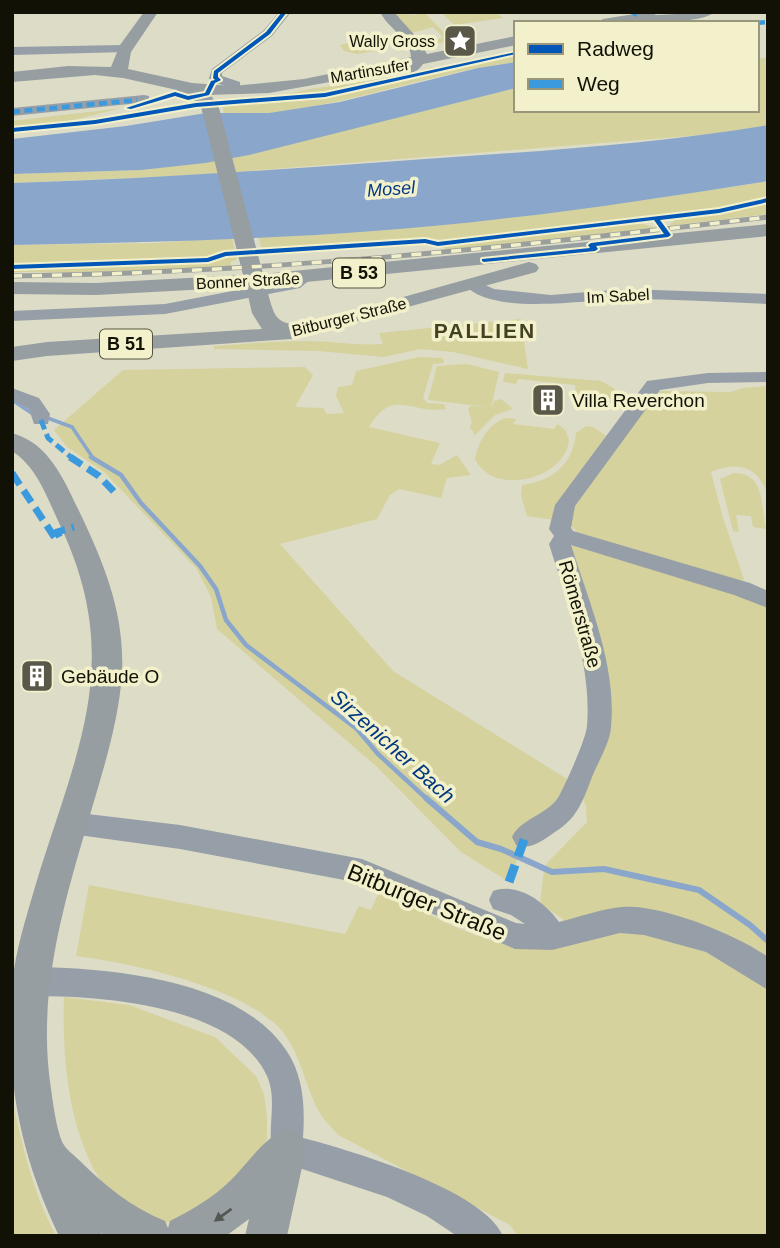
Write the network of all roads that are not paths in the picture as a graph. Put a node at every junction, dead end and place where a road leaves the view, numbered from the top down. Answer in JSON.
{"nodes":[{"id":1,"x":151,"y":12,"type":"edge"},
{"id":2,"x":285,"y":12,"type":"edge"},
{"id":3,"x":387,"y":12,"type":"edge"},
{"id":4,"x":675,"y":12,"type":"edge"},
{"id":5,"x":708,"y":12,"type":"edge"},
{"id":6,"x":616,"y":21,"type":"edge"},
{"id":7,"x":646,"y":21,"type":"edge"},
{"id":8,"x":514,"y":38,"type":"edge"},
{"id":9,"x":514,"y":38,"type":"edge"},
{"id":10,"x":123,"y":50,"type":"junction"},
{"id":11,"x":12,"y":51,"type":"edge"},
{"id":12,"x":418,"y":54,"type":"junction"},
{"id":13,"x":72,"y":64,"type":"junction"},
{"id":14,"x":121,"y":70,"type":"junction"},
{"id":15,"x":12,"y":72,"type":"edge"},
{"id":16,"x":12,"y":77,"type":"edge"},
{"id":17,"x":219,"y":95,"type":"junction"},
{"id":18,"x":144,"y":99,"type":"dead end"},
{"id":19,"x":12,"y":112,"type":"edge"},
{"id":20,"x":768,"y":230,"type":"edge"},
{"id":21,"x":595,"y":249,"type":"junction"},
{"id":22,"x":484,"y":260,"type":"junction"},
{"id":23,"x":424,"y":267,"type":"junction"},
{"id":24,"x":497,"y":277,"type":"junction"},
{"id":25,"x":304,"y":278,"type":"junction"},
{"id":26,"x":472,"y":284,"type":"junction"},
{"id":27,"x":12,"y":288,"type":"edge"},
{"id":28,"x":447,"y":292,"type":"junction"},
{"id":29,"x":768,"y":299,"type":"edge"},
{"id":30,"x":263,"y":313,"type":"junction"},
{"id":31,"x":12,"y":316,"type":"edge"},
{"id":32,"x":291,"y":332,"type":"junction"},
{"id":33,"x":240,"y":336,"type":"junction"},
{"id":34,"x":12,"y":354,"type":"edge"},
{"id":35,"x":768,"y":377,"type":"edge"},
{"id":36,"x":12,"y":394,"type":"edge"},
{"id":37,"x":41,"y":417,"type":"dead end"},
{"id":38,"x":12,"y":441,"type":"edge"},
{"id":39,"x":566,"y":536,"type":"junction"},
{"id":40,"x":768,"y":600,"type":"edge"},
{"id":41,"x":71,"y":823,"type":"junction"},
{"id":42,"x":525,"y":837,"type":"dead end"},
{"id":43,"x":473,"y":917,"type":"junction"},
{"id":44,"x":552,"y":937,"type":"junction"},
{"id":45,"x":768,"y":976,"type":"edge"},
{"id":46,"x":12,"y":983,"type":"edge"},
{"id":47,"x":26,"y":1032,"type":"junction"},
{"id":48,"x":12,"y":1068,"type":"edge"},
{"id":49,"x":286,"y":1149,"type":"junction"},
{"id":50,"x":46,"y":1154,"type":"junction"},
{"id":51,"x":81,"y":1236,"type":"edge"},
{"id":52,"x":150,"y":1236,"type":"edge"},
{"id":53,"x":185,"y":1236,"type":"edge"},
{"id":54,"x":266,"y":1236,"type":"edge"},
{"id":55,"x":486,"y":1236,"type":"edge"}],
"edges":[{"from":1,"to":10,"type":"main road"},
{"from":2,"to":17,"type":"street"},
{"from":3,"to":12,"type":"main road"},
{"from":4,"to":6,"type":"main road"},
{"from":5,"to":7,"type":"main road"},
{"from":8,"to":12,"type":"main road"},
{"from":9,"to":12,"type":"main road"},
{"from":10,"to":11,"type":"street"},
{"from":10,"to":13,"type":"main road"},
{"from":10,"to":14,"type":"main road"},
{"from":12,"to":17,"type":"main road","name":"Martinsufer"},
{"from":12,"to":17,"type":"main road","name":"Martinsufer"},
{"from":13,"to":14,"type":"main road"},
{"from":13,"to":15,"type":"main road"},
{"from":14,"to":16,"type":"main road"},
{"from":14,"to":17,"type":"main road"},
{"from":14,"to":17,"type":"main road"},
{"from":17,"to":30,"type":"main road"},
{"from":18,"to":19,"type":"street"},
{"from":20,"to":21,"type":"main road","number":"B 51"},
{"from":21,"to":22,"type":"main road","name":"Bonner Straße"},
{"from":21,"to":24,"type":"main road","name":"Bitburger Straße","number":"B 51"},
{"from":22,"to":23,"type":"main road","name":"Bonner Straße","number":"B 53"},
{"from":22,"to":24,"type":"main road"},
{"from":23,"to":24,"type":"main road"},
{"from":23,"to":25,"type":"main road","name":"Bonner Straße","number":"B 53"},
{"from":23,"to":28,"type":"main road"},
{"from":24,"to":26,"type":"main road","name":"Bitburger Straße","number":"B 51"},
{"from":25,"to":27,"type":"main road","name":"Bonner Straße","number":"B 53"},
{"from":25,"to":31,"type":"street"},
{"from":26,"to":28,"type":"main road","name":"Bitburger Straße","number":"B 51"},
{"from":26,"to":29,"type":"street","name":"Im Sabel"},
{"from":28,"to":32,"type":"main road","name":"Bitburger Straße","number":"B 51"},
{"from":30,"to":32,"type":"main road"},
{"from":30,"to":33,"type":"main road"},
{"from":32,"to":33,"type":"main road","name":"Bitburger Straße","number":"B 51"},
{"from":33,"to":34,"type":"main road","name":"Bitburger Straße","number":"B 51"},
{"from":35,"to":39,"type":"street","name":"Römerstraße"},
{"from":36,"to":37,"type":"street"},
{"from":38,"to":41,"type":"main road"},
{"from":39,"to":40,"type":"street"},
{"from":39,"to":42,"type":"street","name":"Römerstraße"},
{"from":41,"to":43,"type":"street","name":"Bitburger Straße"},
{"from":41,"to":47,"type":"main road"},
{"from":43,"to":44,"type":"street","name":"Bitburger Straße"},
{"from":43,"to":44,"type":"street","name":"Bitburger Straße"},
{"from":44,"to":45,"type":"street"},
{"from":46,"to":49,"type":"street"},
{"from":47,"to":48,"type":"main road"},
{"from":47,"to":50,"type":"main road"},
{"from":49,"to":53,"type":"main road","one_way":true},
{"from":49,"to":54,"type":"main road"},
{"from":49,"to":55,"type":"street"},
{"from":50,"to":51,"type":"main road"},
{"from":50,"to":52,"type":"main road"}]}
